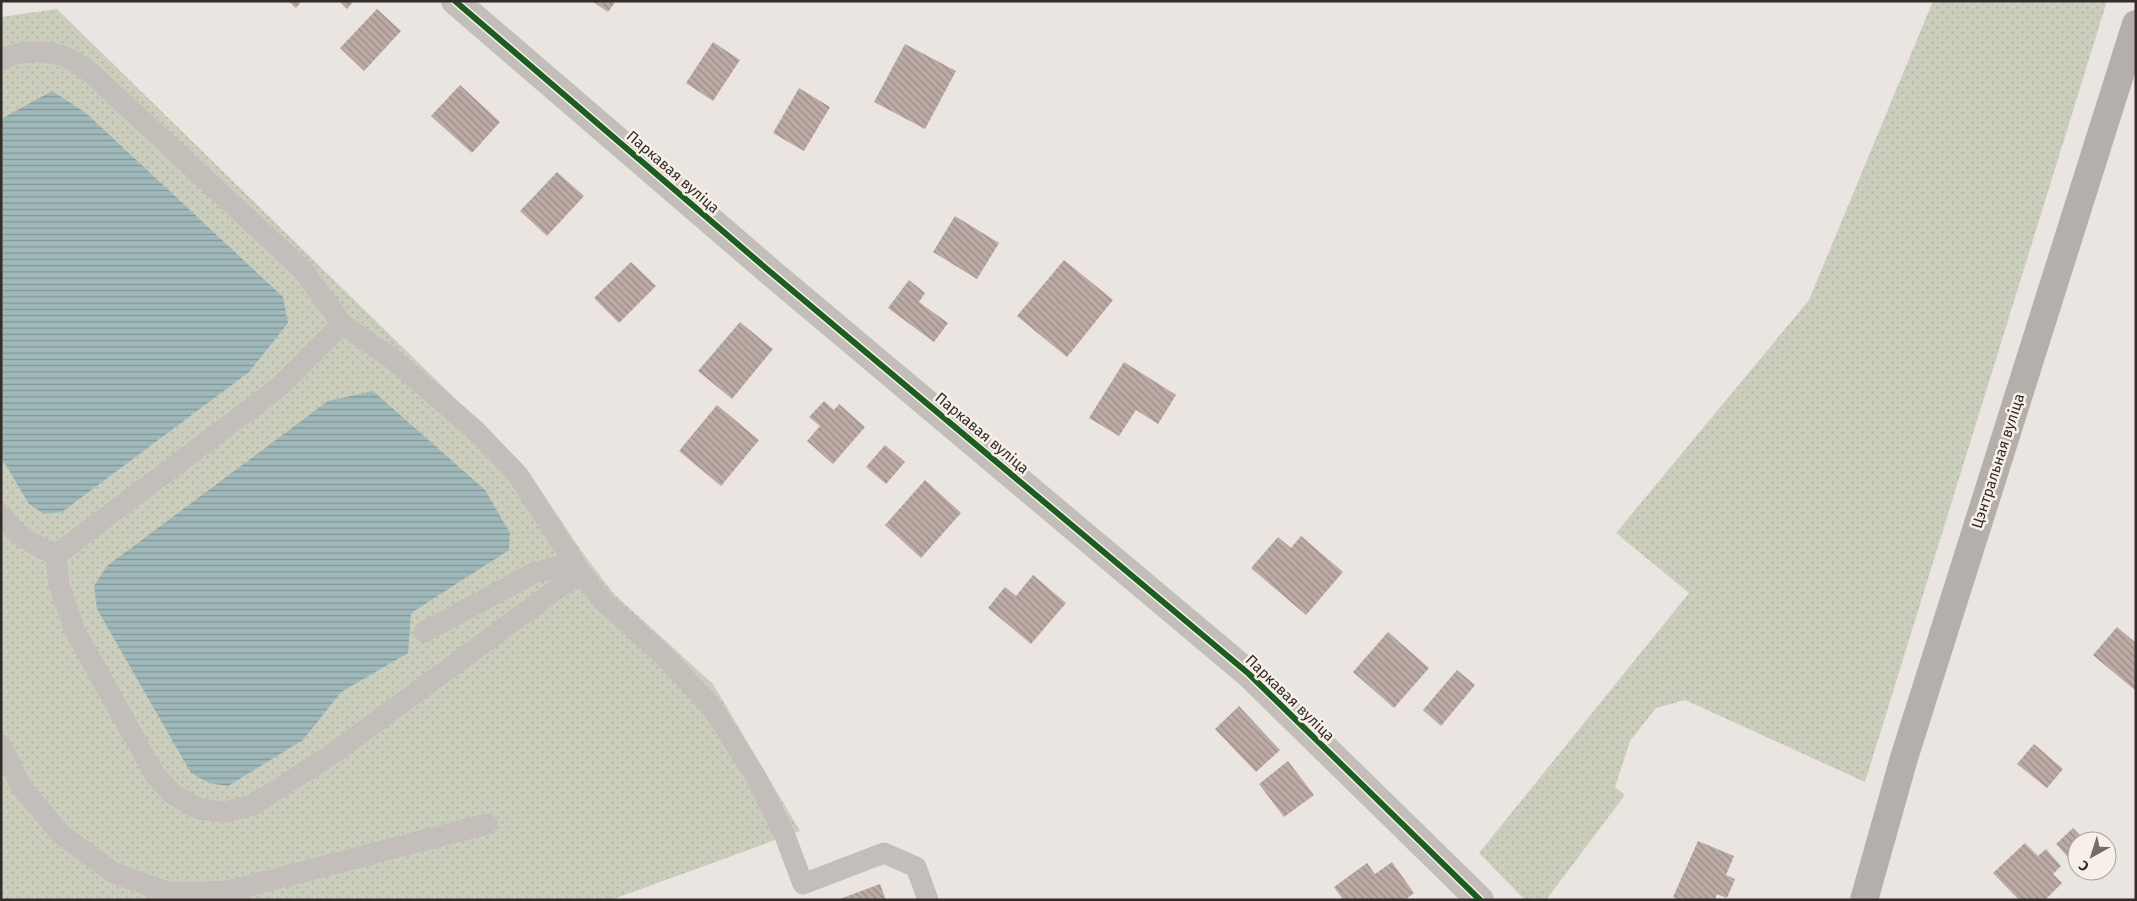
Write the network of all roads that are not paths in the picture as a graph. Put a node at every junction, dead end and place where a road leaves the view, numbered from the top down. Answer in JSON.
{"nodes":[{"id":1,"x":455,"y":1,"type":"edge"},
{"id":2,"x":2136,"y":24,"type":"edge"},
{"id":3,"x":1,"y":60,"type":"edge"},
{"id":4,"x":342,"y":324,"type":"junction"},
{"id":5,"x":1,"y":514,"type":"edge"},
{"id":6,"x":56,"y":555,"type":"junction"},
{"id":7,"x":580,"y":572,"type":"junction"},
{"id":8,"x":424,"y":632,"type":"dead end"},
{"id":9,"x":1,"y":745,"type":"edge"},
{"id":10,"x":487,"y":824,"type":"dead end"},
{"id":11,"x":928,"y":900,"type":"edge"},
{"id":12,"x":1480,"y":900,"type":"edge"},
{"id":13,"x":1864,"y":900,"type":"edge"}],
"edges":[{"from":1,"to":12,"type":"street","name":"Паркавая вуліца"},
{"from":2,"to":13,"type":"main road","name":"Цэнтральная вуліца"},
{"from":3,"to":4,"type":"lane"},
{"from":4,"to":6,"type":"lane"},
{"from":4,"to":7,"type":"lane"},
{"from":5,"to":6,"type":"lane"},
{"from":6,"to":7,"type":"lane"},
{"from":7,"to":8,"type":"lane"},
{"from":7,"to":11,"type":"lane"},
{"from":9,"to":10,"type":"lane"}]}
